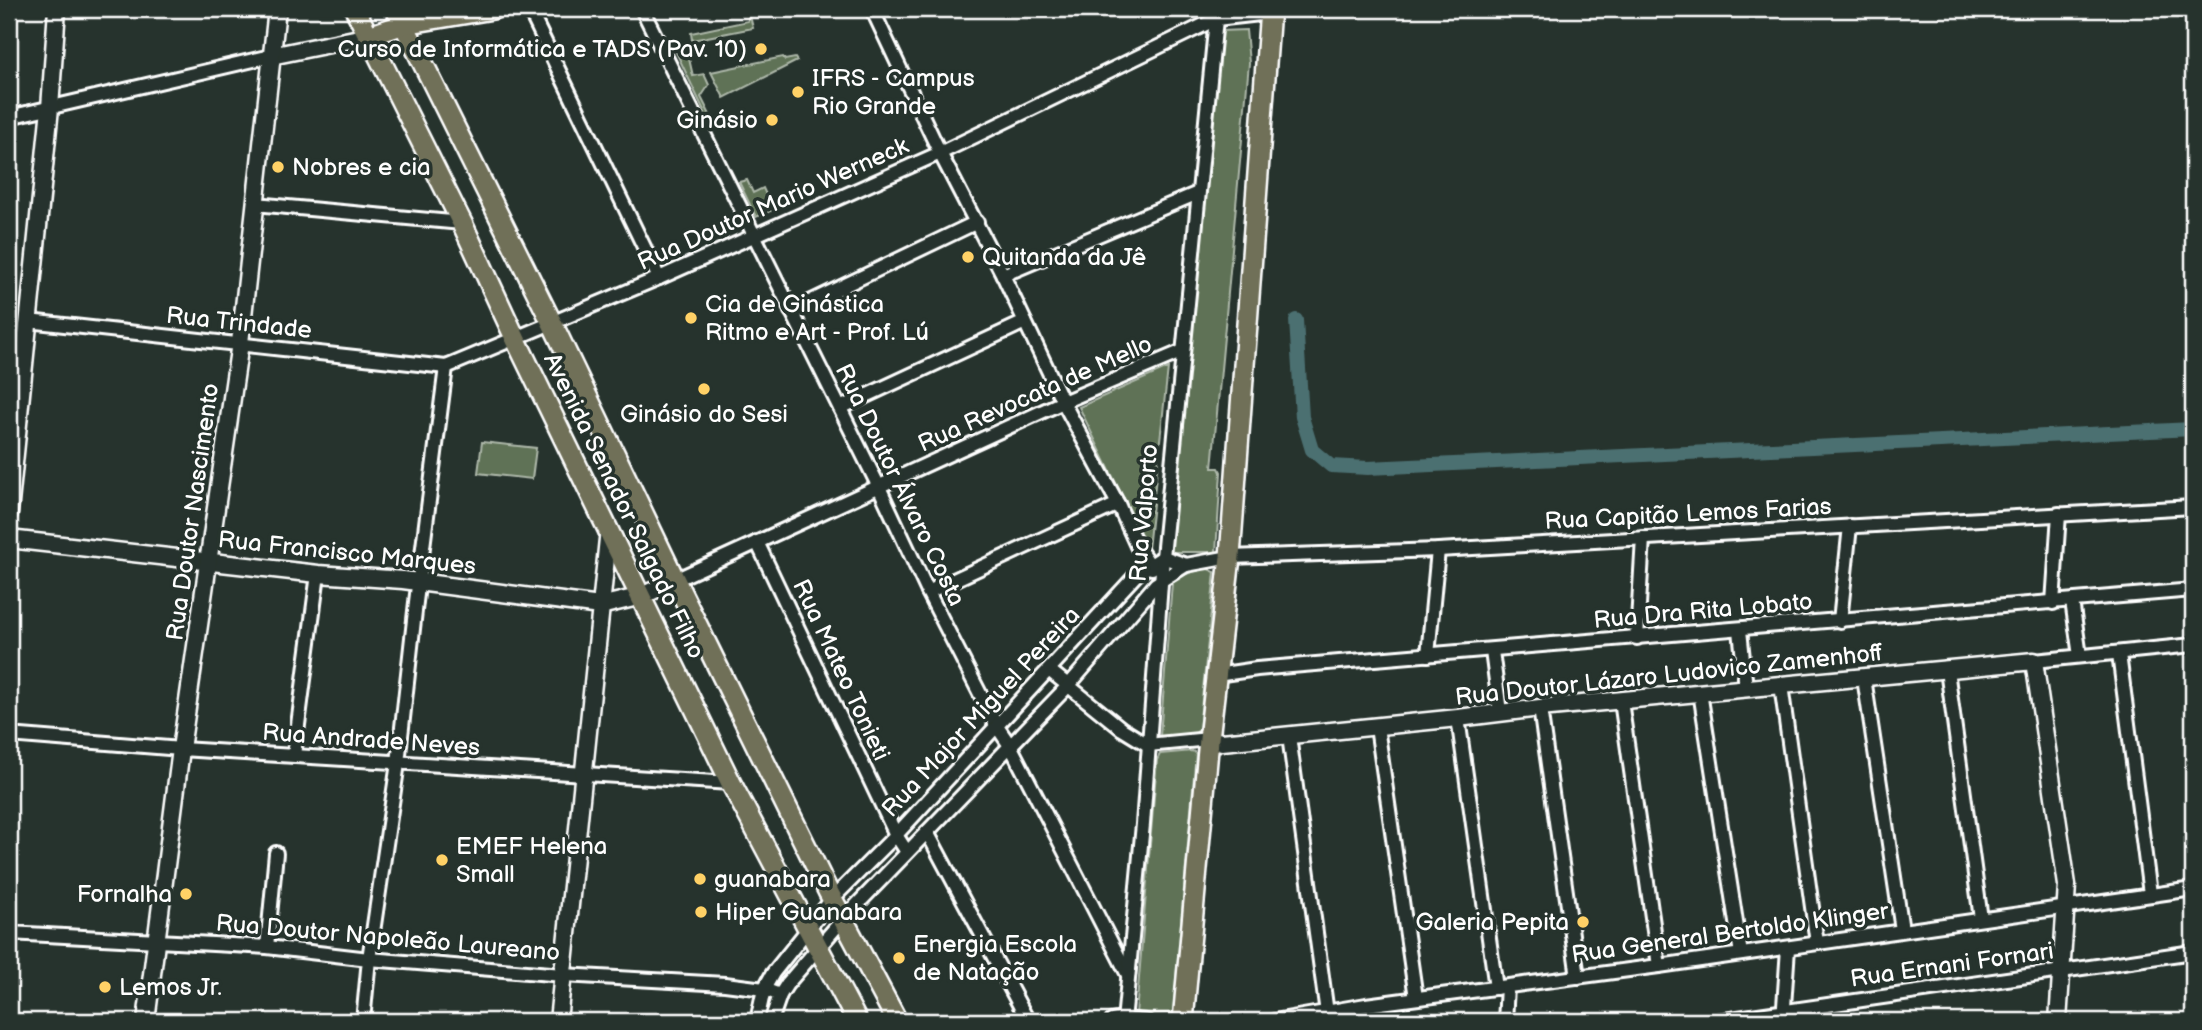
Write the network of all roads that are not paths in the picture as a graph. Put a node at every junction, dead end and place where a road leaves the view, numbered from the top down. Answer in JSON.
{"nodes":[{"id":1,"x":57,"y":9,"type":"edge"},
{"id":2,"x":277,"y":9,"type":"edge"},
{"id":3,"x":355,"y":9,"type":"edge"},
{"id":4,"x":493,"y":9,"type":"edge"},
{"id":5,"x":529,"y":9,"type":"edge"},
{"id":6,"x":642,"y":9,"type":"edge"},
{"id":7,"x":872,"y":9,"type":"edge"},
{"id":8,"x":1270,"y":11,"type":"edge"},
{"id":9,"x":1217,"y":14,"type":"edge"},
{"id":10,"x":400,"y":17,"type":"edge"},
{"id":11,"x":369,"y":36,"type":"junction"},
{"id":12,"x":271,"y":57,"type":"junction"},
{"id":13,"x":50,"y":108,"type":"junction"},
{"id":14,"x":9,"y":117,"type":"edge"},
{"id":15,"x":940,"y":153,"type":"junction"},
{"id":16,"x":1198,"y":193,"type":"junction"},
{"id":17,"x":256,"y":204,"type":"junction"},
{"id":18,"x":976,"y":222,"type":"junction"},
{"id":19,"x":462,"y":223,"type":"junction"},
{"id":20,"x":754,"y":236,"type":"junction"},
{"id":21,"x":1003,"y":275,"type":"junction"},
{"id":22,"x":659,"y":278,"type":"junction"},
{"id":23,"x":792,"y":311,"type":"junction"},
{"id":24,"x":28,"y":321,"type":"junction"},
{"id":25,"x":1025,"y":321,"type":"junction"},
{"id":26,"x":552,"y":323,"type":"junction"},
{"id":27,"x":516,"y":340,"type":"junction"},
{"id":28,"x":240,"y":343,"type":"junction"},
{"id":29,"x":1183,"y":351,"type":"junction"},
{"id":30,"x":446,"y":368,"type":"junction"},
{"id":31,"x":1063,"y":402,"type":"junction"},
{"id":32,"x":840,"y":408,"type":"junction"},
{"id":33,"x":879,"y":487,"type":"junction"},
{"id":34,"x":1118,"y":504,"type":"junction"},
{"id":35,"x":2193,"y":507,"type":"edge"},
{"id":36,"x":9,"y":513,"type":"edge"},
{"id":37,"x":2059,"y":514,"type":"junction"},
{"id":38,"x":1850,"y":526,"type":"junction"},
{"id":39,"x":609,"y":528,"type":"junction"},
{"id":40,"x":1643,"y":538,"type":"junction"},
{"id":41,"x":9,"y":539,"type":"edge"},
{"id":42,"x":757,"y":542,"type":"junction"},
{"id":43,"x":1438,"y":550,"type":"junction"},
{"id":44,"x":1163,"y":557,"type":"junction"},
{"id":45,"x":1230,"y":558,"type":"junction"},
{"id":46,"x":209,"y":561,"type":"junction"},
{"id":47,"x":1148,"y":565,"type":"junction"},
{"id":48,"x":1186,"y":565,"type":"junction"},
{"id":49,"x":318,"y":574,"type":"junction"},
{"id":50,"x":1162,"y":578,"type":"junction"},
{"id":51,"x":675,"y":580,"type":"junction"},
{"id":52,"x":418,"y":582,"type":"junction"},
{"id":53,"x":2193,"y":590,"type":"edge"},
{"id":54,"x":929,"y":592,"type":"junction"},
{"id":55,"x":642,"y":596,"type":"junction"},
{"id":56,"x":2072,"y":601,"type":"junction"},
{"id":57,"x":2053,"y":603,"type":"junction"},
{"id":58,"x":600,"y":606,"type":"junction"},
{"id":59,"x":1840,"y":621,"type":"junction"},
{"id":60,"x":1740,"y":630,"type":"junction"},
{"id":61,"x":1637,"y":638,"type":"junction"},
{"id":62,"x":2193,"y":645,"type":"edge"},
{"id":63,"x":1492,"y":651,"type":"junction"},
{"id":64,"x":2119,"y":654,"type":"junction"},
{"id":65,"x":1428,"y":655,"type":"junction"},
{"id":66,"x":2080,"y":656,"type":"junction"},
{"id":67,"x":2034,"y":661,"type":"junction"},
{"id":68,"x":1049,"y":670,"type":"junction"},
{"id":69,"x":1947,"y":670,"type":"junction"},
{"id":70,"x":1216,"y":675,"type":"junction"},
{"id":71,"x":1864,"y":678,"type":"junction"},
{"id":72,"x":1069,"y":685,"type":"junction"},
{"id":73,"x":1781,"y":685,"type":"junction"},
{"id":74,"x":1746,"y":688,"type":"junction"},
{"id":75,"x":1700,"y":692,"type":"junction"},
{"id":76,"x":1621,"y":701,"type":"junction"},
{"id":77,"x":1540,"y":708,"type":"junction"},
{"id":78,"x":1500,"y":712,"type":"junction"},
{"id":79,"x":1458,"y":718,"type":"junction"},
{"id":80,"x":996,"y":725,"type":"junction"},
{"id":81,"x":1377,"y":727,"type":"junction"},
{"id":82,"x":9,"y":735,"type":"edge"},
{"id":83,"x":1289,"y":736,"type":"junction"},
{"id":84,"x":1209,"y":739,"type":"junction"},
{"id":85,"x":1149,"y":744,"type":"junction"},
{"id":86,"x":1011,"y":747,"type":"junction"},
{"id":87,"x":181,"y":749,"type":"junction"},
{"id":88,"x":293,"y":755,"type":"junction"},
{"id":89,"x":398,"y":763,"type":"junction"},
{"id":90,"x":584,"y":774,"type":"junction"},
{"id":91,"x":731,"y":783,"type":"junction"},
{"id":92,"x":927,"y":832,"type":"junction"},
{"id":93,"x":896,"y":835,"type":"junction"},
{"id":94,"x":906,"y":852,"type":"junction"},
{"id":95,"x":276,"y":853,"type":"dead end"},
{"id":96,"x":2193,"y":889,"type":"edge"},
{"id":97,"x":2150,"y":894,"type":"junction"},
{"id":98,"x":832,"y":899,"type":"junction"},
{"id":99,"x":2067,"y":907,"type":"junction"},
{"id":100,"x":844,"y":918,"type":"junction"},
{"id":101,"x":1981,"y":919,"type":"junction"},
{"id":102,"x":1902,"y":930,"type":"junction"},
{"id":103,"x":9,"y":933,"type":"edge"},
{"id":104,"x":814,"y":938,"type":"junction"},
{"id":105,"x":155,"y":940,"type":"junction"},
{"id":106,"x":1817,"y":943,"type":"junction"},
{"id":107,"x":267,"y":947,"type":"junction"},
{"id":108,"x":1788,"y":948,"type":"junction"},
{"id":109,"x":2193,"y":952,"type":"edge"},
{"id":110,"x":1741,"y":954,"type":"junction"},
{"id":111,"x":369,"y":959,"type":"junction"},
{"id":112,"x":1659,"y":966,"type":"junction"},
{"id":113,"x":2063,"y":970,"type":"junction"},
{"id":114,"x":563,"y":975,"type":"junction"},
{"id":115,"x":1128,"y":975,"type":"junction"},
{"id":116,"x":1578,"y":977,"type":"junction"},
{"id":117,"x":1502,"y":988,"type":"junction"},
{"id":118,"x":764,"y":989,"type":"junction"},
{"id":119,"x":780,"y":995,"type":"junction"},
{"id":120,"x":1416,"y":998,"type":"junction"},
{"id":121,"x":1327,"y":1013,"type":"junction"},
{"id":122,"x":1784,"y":1016,"type":"edge"},
{"id":123,"x":1120,"y":1020,"type":"edge"},
{"id":124,"x":146,"y":1021,"type":"edge"},
{"id":125,"x":363,"y":1021,"type":"edge"},
{"id":126,"x":558,"y":1021,"type":"edge"},
{"id":127,"x":757,"y":1021,"type":"edge"},
{"id":128,"x":771,"y":1021,"type":"edge"},
{"id":129,"x":857,"y":1021,"type":"edge"},
{"id":130,"x":897,"y":1021,"type":"edge"},
{"id":131,"x":1028,"y":1021,"type":"edge"},
{"id":132,"x":1146,"y":1021,"type":"edge"},
{"id":133,"x":1183,"y":1021,"type":"edge"},
{"id":134,"x":1274,"y":1021,"type":"edge"},
{"id":135,"x":1505,"y":1021,"type":"edge"},
{"id":136,"x":1717,"y":1021,"type":"edge"},
{"id":137,"x":2058,"y":1021,"type":"edge"}],
"edges":[{"from":1,"to":13,"type":"street"},
{"from":2,"to":12,"type":"street","name":"Rua Doutor Nascimento"},
{"from":3,"to":11,"type":"main road","name":"Avenida Senador Salgado Filho"},
{"from":4,"to":10,"type":"main road"},
{"from":5,"to":22,"type":"street"},
{"from":6,"to":20,"type":"street","name":"Rua Doutor Álvaro Costa"},
{"from":7,"to":15,"type":"street"},
{"from":8,"to":9,"type":"street","name":"Rua Doutor Mario Werneck"},
{"from":8,"to":45,"type":"main road"},
{"from":9,"to":15,"type":"street","name":"Rua Doutor Mario Werneck"},
{"from":9,"to":16,"type":"street","name":"Rua Valporto"},
{"from":10,"to":11,"type":"main road"},
{"from":10,"to":26,"type":"main road","name":"Avenida Senador Salgado Filho"},
{"from":11,"to":12,"type":"street"},
{"from":11,"to":19,"type":"main road","name":"Avenida Senador Salgado Filho"},
{"from":12,"to":13,"type":"street"},
{"from":12,"to":17,"type":"street","name":"Rua Doutor Nascimento"},
{"from":13,"to":14,"type":"street"},
{"from":13,"to":24,"type":"street"},
{"from":15,"to":18,"type":"street"},
{"from":15,"to":20,"type":"street","name":"Rua Doutor Mario Werneck"},
{"from":16,"to":21,"type":"street"},
{"from":16,"to":29,"type":"street","name":"Rua Valporto"},
{"from":17,"to":19,"type":"street"},
{"from":17,"to":28,"type":"street","name":"Rua Doutor Nascimento"},
{"from":18,"to":21,"type":"street"},
{"from":18,"to":23,"type":"street"},
{"from":19,"to":27,"type":"main road","name":"Avenida Senador Salgado Filho"},
{"from":20,"to":22,"type":"street","name":"Rua Doutor Mario Werneck"},
{"from":20,"to":23,"type":"street","name":"Rua Doutor Álvaro Costa"},
{"from":21,"to":25,"type":"street"},
{"from":22,"to":26,"type":"street","name":"Rua Doutor Mario Werneck"},
{"from":23,"to":32,"type":"street","name":"Rua Doutor Álvaro Costa"},
{"from":24,"to":28,"type":"street","name":"Rua Trindade"},
{"from":24,"to":36,"type":"street"},
{"from":25,"to":31,"type":"street"},
{"from":25,"to":32,"type":"street"},
{"from":26,"to":27,"type":"street","name":"Rua Doutor Mario Werneck"},
{"from":26,"to":51,"type":"main road","name":"Avenida Senador Salgado Filho"},
{"from":27,"to":30,"type":"street","name":"Rua Doutor Mario Werneck"},
{"from":27,"to":39,"type":"main road","name":"Avenida Senador Salgado Filho"},
{"from":28,"to":30,"type":"street","name":"Rua Trindade"},
{"from":28,"to":46,"type":"street","name":"Rua Doutor Nascimento"},
{"from":29,"to":31,"type":"street","name":"Rua Revocata de Mello"},
{"from":29,"to":44,"type":"street","name":"Rua Valporto"},
{"from":30,"to":52,"type":"street"},
{"from":31,"to":33,"type":"street","name":"Rua Revocata de Mello"},
{"from":31,"to":34,"type":"street"},
{"from":32,"to":33,"type":"street","name":"Rua Doutor Álvaro Costa"},
{"from":33,"to":42,"type":"street","name":"Rua Revocata de Mello"},
{"from":33,"to":54,"type":"street","name":"Rua Doutor Álvaro Costa"},
{"from":34,"to":47,"type":"street"},
{"from":34,"to":54,"type":"street"},
{"from":35,"to":37,"type":"street","name":"Rua Capitão Lemos Farias"},
{"from":37,"to":38,"type":"street","name":"Rua Capitão Lemos Farias"},
{"from":37,"to":57,"type":"street"},
{"from":38,"to":40,"type":"street","name":"Rua Capitão Lemos Farias"},
{"from":38,"to":59,"type":"street"},
{"from":39,"to":55,"type":"main road","name":"Avenida Senador Salgado Filho"},
{"from":39,"to":58,"type":"street"},
{"from":40,"to":43,"type":"street","name":"Rua Capitão Lemos Farias"},
{"from":40,"to":61,"type":"street"},
{"from":41,"to":46,"type":"street","name":"Rua Francisco Marques"},
{"from":42,"to":51,"type":"street","name":"Rua Revocata de Mello"},
{"from":42,"to":93,"type":"street","name":"Rua Mateo Tonieti"},
{"from":43,"to":45,"type":"street","name":"Rua Capitão Lemos Farias"},
{"from":43,"to":65,"type":"street"},
{"from":44,"to":47,"type":"street","name":"Rua Major Miguel Pereira"},
{"from":44,"to":48,"type":"street","name":"Rua Capitão Lemos Farias"},
{"from":44,"to":50,"type":"street","name":"Rua Valporto"},
{"from":45,"to":48,"type":"street","name":"Rua Capitão Lemos Farias"},
{"from":45,"to":70,"type":"main road"},
{"from":46,"to":49,"type":"street","name":"Rua Francisco Marques"},
{"from":46,"to":87,"type":"street","name":"Rua Doutor Nascimento"},
{"from":47,"to":50,"type":"street"},
{"from":47,"to":68,"type":"street","name":"Rua Major Miguel Pereira"},
{"from":48,"to":50,"type":"street","name":"Rua Capitão Lemos Farias"},
{"from":49,"to":52,"type":"street","name":"Rua Francisco Marques"},
{"from":49,"to":88,"type":"street"},
{"from":50,"to":72,"type":"street","name":"Rua Major Miguel Pereira"},
{"from":50,"to":85,"type":"street","name":"Rua Valporto"},
{"from":51,"to":55,"type":"street","name":"Rua Francisco Marques"},
{"from":51,"to":98,"type":"main road","name":"Avenida Senador Salgado Filho"},
{"from":52,"to":58,"type":"street","name":"Rua Francisco Marques"},
{"from":52,"to":89,"type":"street"},
{"from":53,"to":56,"type":"street","name":"Rua Dra Rita Lobato"},
{"from":54,"to":80,"type":"street","name":"Rua Doutor Álvaro Costa"},
{"from":55,"to":58,"type":"street","name":"Rua Francisco Marques"},
{"from":55,"to":91,"type":"main road","name":"Avenida Senador Salgado Filho"},
{"from":56,"to":57,"type":"street","name":"Rua Dra Rita Lobato"},
{"from":56,"to":66,"type":"street"},
{"from":57,"to":59,"type":"street","name":"Rua Dra Rita Lobato"},
{"from":58,"to":90,"type":"street"},
{"from":59,"to":60,"type":"street","name":"Rua Dra Rita Lobato"},
{"from":60,"to":61,"type":"street","name":"Rua Dra Rita Lobato"},
{"from":60,"to":74,"type":"street"},
{"from":61,"to":63,"type":"street","name":"Rua Dra Rita Lobato"},
{"from":62,"to":64,"type":"street","name":"Rua Doutor Lázaro Ludovico Zamenhoff"},
{"from":63,"to":65,"type":"street","name":"Rua Dra Rita Lobato"},
{"from":63,"to":78,"type":"street"},
{"from":64,"to":66,"type":"street","name":"Rua Doutor Lázaro Ludovico Zamenhoff"},
{"from":64,"to":97,"type":"street"},
{"from":65,"to":70,"type":"street","name":"Rua Dra Rita Lobato"},
{"from":66,"to":67,"type":"street","name":"Rua Doutor Lázaro Ludovico Zamenhoff"},
{"from":67,"to":69,"type":"street","name":"Rua Doutor Lázaro Ludovico Zamenhoff"},
{"from":67,"to":99,"type":"street"},
{"from":68,"to":72,"type":"street"},
{"from":68,"to":80,"type":"street","name":"Rua Major Miguel Pereira"},
{"from":69,"to":71,"type":"street","name":"Rua Doutor Lázaro Ludovico Zamenhoff"},
{"from":69,"to":101,"type":"street"},
{"from":70,"to":84,"type":"main road"},
{"from":71,"to":73,"type":"street","name":"Rua Doutor Lázaro Ludovico Zamenhoff"},
{"from":71,"to":102,"type":"street"},
{"from":72,"to":85,"type":"street"},
{"from":72,"to":86,"type":"street","name":"Rua Major Miguel Pereira"},
{"from":73,"to":74,"type":"street","name":"Rua Doutor Lázaro Ludovico Zamenhoff"},
{"from":73,"to":106,"type":"street"},
{"from":74,"to":75,"type":"street","name":"Rua Doutor Lázaro Ludovico Zamenhoff"},
{"from":75,"to":76,"type":"street","name":"Rua Doutor Lázaro Ludovico Zamenhoff"},
{"from":75,"to":110,"type":"street"},
{"from":76,"to":77,"type":"street","name":"Rua Doutor Lázaro Ludovico Zamenhoff"},
{"from":76,"to":112,"type":"street"},
{"from":77,"to":78,"type":"street","name":"Rua Doutor Lázaro Ludovico Zamenhoff"},
{"from":77,"to":116,"type":"street"},
{"from":78,"to":79,"type":"street","name":"Rua Doutor Lázaro Ludovico Zamenhoff"},
{"from":79,"to":81,"type":"street","name":"Rua Doutor Lázaro Ludovico Zamenhoff"},
{"from":79,"to":117,"type":"street"},
{"from":80,"to":86,"type":"street","name":"Rua Doutor Álvaro Costa"},
{"from":80,"to":93,"type":"street","name":"Rua Major Miguel Pereira"},
{"from":81,"to":83,"type":"street","name":"Rua Doutor Lázaro Ludovico Zamenhoff"},
{"from":81,"to":120,"type":"street"},
{"from":82,"to":87,"type":"street","name":"Rua Andrade Neves"},
{"from":83,"to":84,"type":"street","name":"Rua Doutor Lázaro Ludovico Zamenhoff"},
{"from":83,"to":121,"type":"street"},
{"from":84,"to":85,"type":"street","name":"Rua Doutor Lázaro Ludovico Zamenhoff"},
{"from":84,"to":133,"type":"main road"},
{"from":85,"to":115,"type":"street","name":"Rua Valporto"},
{"from":86,"to":92,"type":"street","name":"Rua Major Miguel Pereira"},
{"from":86,"to":115,"type":"street","name":"Rua Doutor Álvaro Costa"},
{"from":87,"to":88,"type":"street","name":"Rua Andrade Neves"},
{"from":87,"to":105,"type":"street","name":"Rua Doutor Nascimento"},
{"from":88,"to":89,"type":"street","name":"Rua Andrade Neves"},
{"from":89,"to":90,"type":"street","name":"Rua Andrade Neves"},
{"from":89,"to":111,"type":"street"},
{"from":90,"to":91,"type":"street","name":"Rua Andrade Neves"},
{"from":90,"to":114,"type":"street"},
{"from":91,"to":104,"type":"main road","name":"Avenida Senador Salgado Filho"},
{"from":92,"to":94,"type":"street","name":"Rua Major Miguel Pereira"},
{"from":92,"to":131,"type":"street"},
{"from":93,"to":94,"type":"street","name":"Rua Mateo Tonieti"},
{"from":93,"to":98,"type":"street","name":"Rua Major Miguel Pereira"},
{"from":94,"to":100,"type":"street","name":"Rua Major Miguel Pereira"},
{"from":95,"to":107,"type":"street"},
{"from":96,"to":97,"type":"street","name":"Rua General Bertoldo Klinger"},
{"from":97,"to":99,"type":"street","name":"Rua General Bertoldo Klinger"},
{"from":98,"to":100,"type":"main road","name":"Avenida Senador Salgado Filho"},
{"from":98,"to":104,"type":"street"},
{"from":99,"to":101,"type":"street","name":"Rua General Bertoldo Klinger"},
{"from":99,"to":113,"type":"street"},
{"from":100,"to":104,"type":"street"},
{"from":100,"to":130,"type":"main road","name":"Avenida Senador Salgado Filho"},
{"from":101,"to":102,"type":"street","name":"Rua General Bertoldo Klinger"},
{"from":102,"to":106,"type":"street","name":"Rua General Bertoldo Klinger"},
{"from":103,"to":105,"type":"street","name":"Rua Doutor Napoleão Laureano"},
{"from":104,"to":118,"type":"street"},
{"from":104,"to":119,"type":"street"},
{"from":104,"to":129,"type":"main road","name":"Avenida Senador Salgado Filho"},
{"from":105,"to":107,"type":"street","name":"Rua Doutor Napoleão Laureano"},
{"from":105,"to":124,"type":"street","name":"Rua Doutor Nascimento"},
{"from":106,"to":108,"type":"street","name":"Rua General Bertoldo Klinger"},
{"from":107,"to":111,"type":"street","name":"Rua Doutor Napoleão Laureano"},
{"from":108,"to":110,"type":"street","name":"Rua General Bertoldo Klinger"},
{"from":108,"to":122,"type":"street"},
{"from":109,"to":113,"type":"street","name":"Rua Ernani Fornari"},
{"from":110,"to":112,"type":"street","name":"Rua General Bertoldo Klinger"},
{"from":111,"to":114,"type":"street","name":"Rua Doutor Napoleão Laureano"},
{"from":111,"to":125,"type":"street"},
{"from":112,"to":116,"type":"street","name":"Rua General Bertoldo Klinger"},
{"from":113,"to":122,"type":"street","name":"Rua Ernani Fornari"},
{"from":113,"to":137,"type":"street"},
{"from":114,"to":118,"type":"street","name":"Rua Doutor Napoleão Laureano"},
{"from":114,"to":126,"type":"street"},
{"from":115,"to":123,"type":"street","name":"Rua Valporto"},
{"from":116,"to":117,"type":"street","name":"Rua General Bertoldo Klinger"},
{"from":117,"to":120,"type":"street","name":"Rua General Bertoldo Klinger"},
{"from":117,"to":135,"type":"street"},
{"from":118,"to":119,"type":"street","name":"Rua Doutor Napoleão Laureano"},
{"from":118,"to":127,"type":"street"},
{"from":119,"to":128,"type":"street"},
{"from":120,"to":121,"type":"street","name":"Rua General Bertoldo Klinger"},
{"from":121,"to":134,"type":"street","name":"Rua General Bertoldo Klinger"},
{"from":122,"to":136,"type":"street","name":"Rua Ernani Fornari"},
{"from":123,"to":132,"type":"street"}]}
